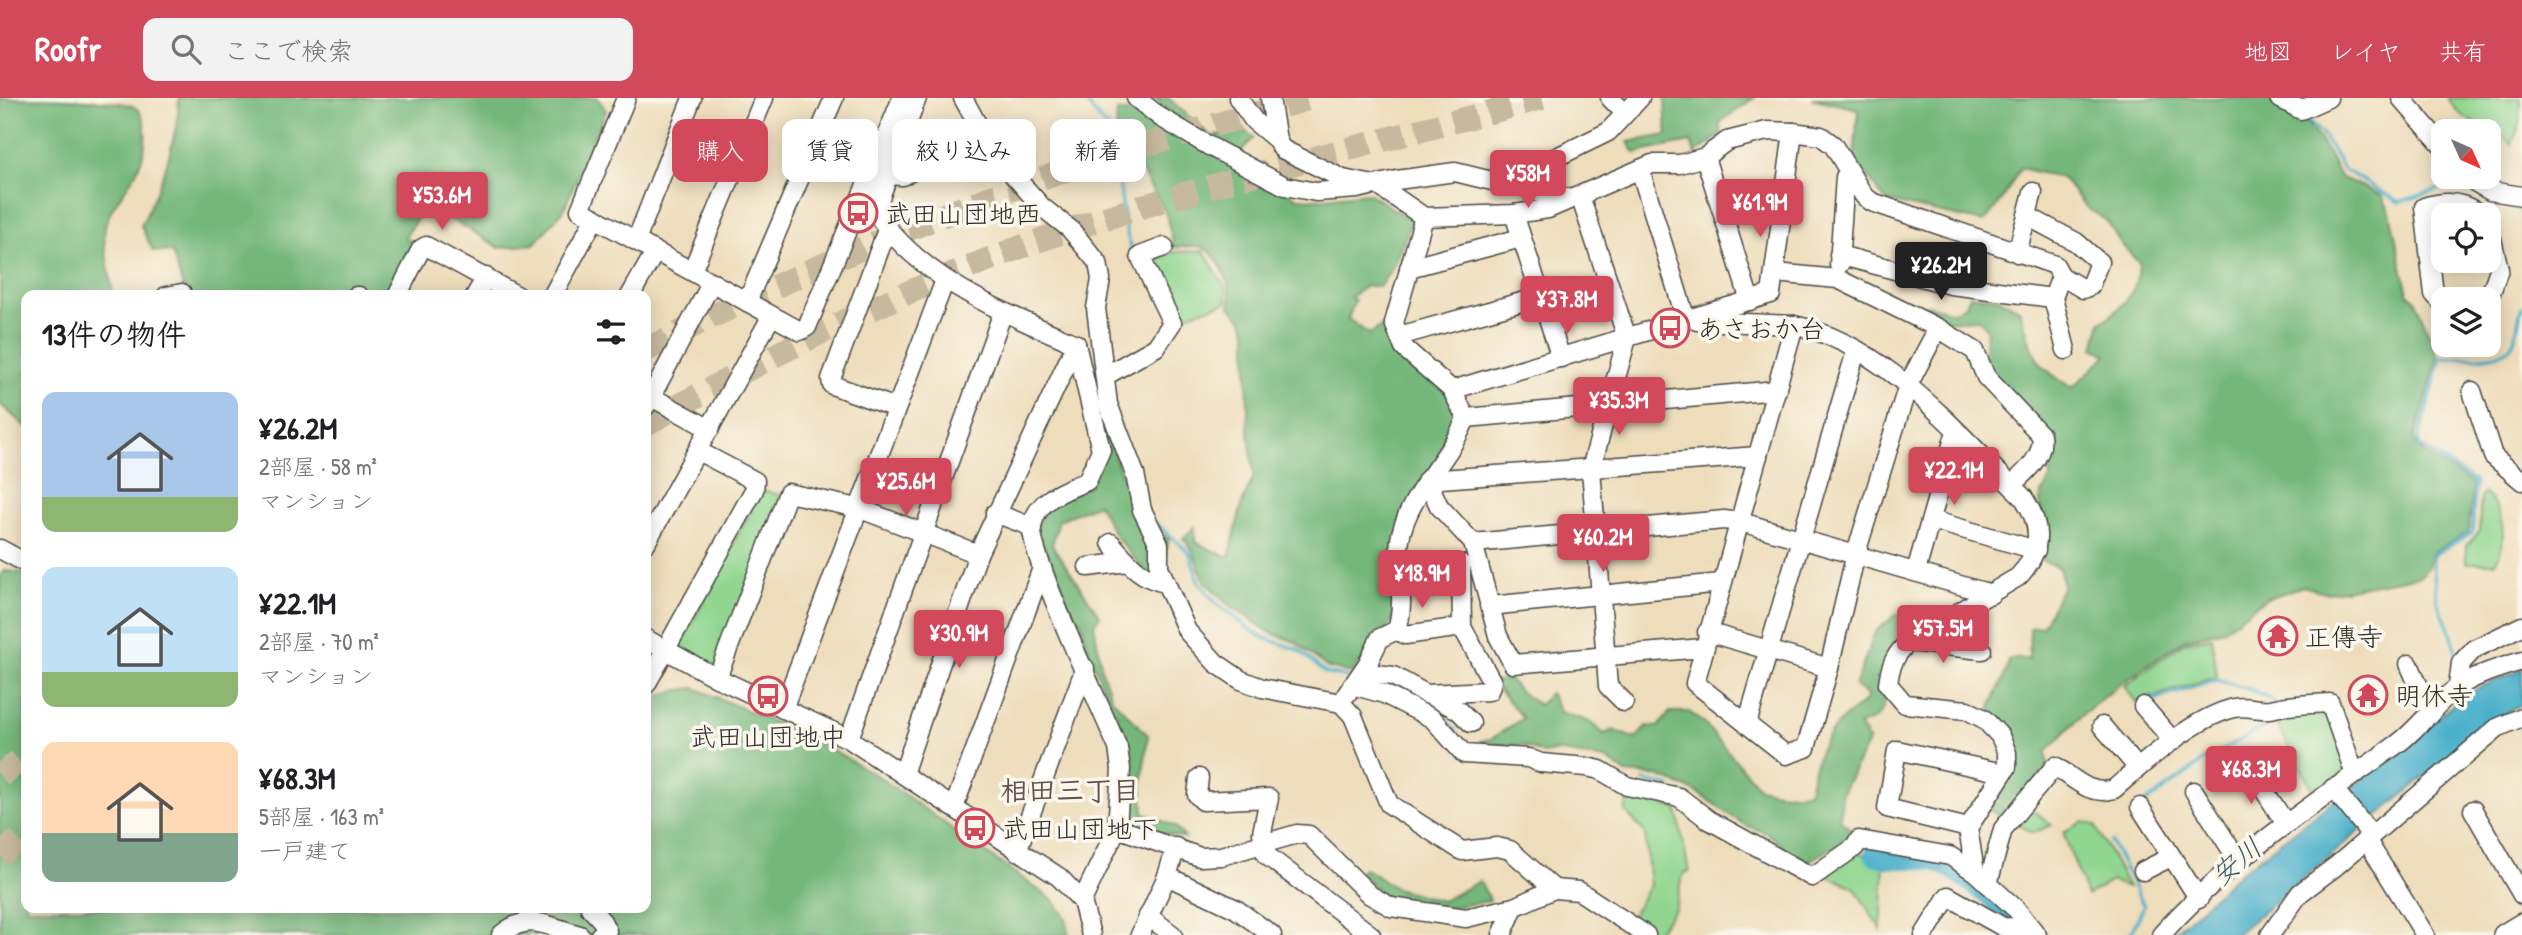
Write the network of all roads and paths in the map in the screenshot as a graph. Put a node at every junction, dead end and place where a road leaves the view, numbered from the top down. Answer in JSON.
{"nodes":[{"id":1,"x":626,"y":98,"type":"edge"},
{"id":2,"x":692,"y":98,"type":"edge"},
{"id":3,"x":764,"y":98,"type":"edge"},
{"id":4,"x":834,"y":98,"type":"edge"},
{"id":5,"x":902,"y":98,"type":"edge"},
{"id":6,"x":917,"y":98,"type":"edge"},
{"id":7,"x":963,"y":98,"type":"edge"},
{"id":8,"x":1136,"y":98,"type":"edge"},
{"id":9,"x":1238,"y":98,"type":"edge"},
{"id":10,"x":1270,"y":98,"type":"edge"},
{"id":11,"x":1610,"y":98,"type":"edge"},
{"id":12,"x":1640,"y":98,"type":"edge"},
{"id":13,"x":2279,"y":98,"type":"edge"},
{"id":14,"x":2328,"y":98,"type":"edge"},
{"id":15,"x":2401,"y":98,"type":"edge"},
{"id":16,"x":1624,"y":113,"type":"junction"},
{"id":17,"x":975,"y":119,"type":"edge"},
{"id":18,"x":1793,"y":132,"type":"junction"},
{"id":19,"x":2431,"y":132,"type":"edge"},
{"id":20,"x":1277,"y":140,"type":"junction"},
{"id":21,"x":1705,"y":157,"type":"junction"},
{"id":22,"x":1640,"y":169,"type":"junction"},
{"id":23,"x":1525,"y":173,"type":"junction"},
{"id":24,"x":1850,"y":173,"type":"junction"},
{"id":25,"x":888,"y":175,"type":"junction"},
{"id":26,"x":892,"y":175,"type":"edge"},
{"id":27,"x":1019,"y":182,"type":"edge"},
{"id":28,"x":1379,"y":186,"type":"junction"},
{"id":29,"x":2487,"y":189,"type":"edge"},
{"id":30,"x":2490,"y":191,"type":"junction"},
{"id":31,"x":2034,"y":192,"type":"dead end"},
{"id":32,"x":2522,"y":196,"type":"edge"},
{"id":33,"x":1574,"y":197,"type":"junction"},
{"id":34,"x":2486,"y":203,"type":"edge"},
{"id":35,"x":2431,"y":205,"type":"edge"},
{"id":36,"x":1514,"y":214,"type":"junction"},
{"id":37,"x":1423,"y":216,"type":"junction"},
{"id":38,"x":2027,"y":216,"type":"junction"},
{"id":39,"x":595,"y":218,"type":"junction"},
{"id":40,"x":887,"y":230,"type":"junction"},
{"id":41,"x":1521,"y":238,"type":"junction"},
{"id":42,"x":636,"y":241,"type":"junction"},
{"id":43,"x":1164,"y":247,"type":"dead end"},
{"id":44,"x":655,"y":252,"type":"junction"},
{"id":45,"x":2017,"y":253,"type":"junction"},
{"id":46,"x":1839,"y":255,"type":"junction"},
{"id":47,"x":1409,"y":268,"type":"junction"},
{"id":48,"x":2431,"y":268,"type":"edge"},
{"id":49,"x":692,"y":271,"type":"junction"},
{"id":50,"x":1775,"y":273,"type":"junction"},
{"id":51,"x":2061,"y":276,"type":"junction"},
{"id":52,"x":486,"y":277,"type":"junction"},
{"id":53,"x":1838,"y":279,"type":"junction"},
{"id":54,"x":945,"y":280,"type":"junction"},
{"id":55,"x":712,"y":282,"type":"junction"},
{"id":56,"x":400,"y":290,"type":"edge"},
{"id":57,"x":478,"y":290,"type":"edge"},
{"id":58,"x":508,"y":290,"type":"edge"},
{"id":59,"x":555,"y":290,"type":"edge"},
{"id":60,"x":633,"y":290,"type":"edge"},
{"id":61,"x":1542,"y":296,"type":"junction"},
{"id":62,"x":2053,"y":298,"type":"junction"},
{"id":63,"x":1751,"y":301,"type":"junction"},
{"id":64,"x":747,"y":302,"type":"junction"},
{"id":65,"x":1003,"y":312,"type":"junction"},
{"id":66,"x":771,"y":317,"type":"junction"},
{"id":67,"x":1690,"y":319,"type":"junction"},
{"id":68,"x":1794,"y":325,"type":"junction"},
{"id":69,"x":1938,"y":328,"type":"junction"},
{"id":70,"x":1399,"y":336,"type":"junction"},
{"id":71,"x":1627,"y":338,"type":"junction"},
{"id":72,"x":1076,"y":344,"type":"junction"},
{"id":73,"x":2066,"y":350,"type":"dead end"},
{"id":74,"x":1856,"y":351,"type":"junction"},
{"id":75,"x":1561,"y":358,"type":"junction"},
{"id":76,"x":1105,"y":376,"type":"junction"},
{"id":77,"x":1908,"y":385,"type":"junction"},
{"id":78,"x":1452,"y":390,"type":"junction"},
{"id":79,"x":1777,"y":390,"type":"junction"},
{"id":80,"x":2472,"y":391,"type":"dead end"},
{"id":81,"x":651,"y":392,"type":"edge"},
{"id":82,"x":651,"y":401,"type":"edge"},
{"id":83,"x":1606,"y":407,"type":"junction"},
{"id":84,"x":896,"y":408,"type":"junction"},
{"id":85,"x":1466,"y":418,"type":"junction"},
{"id":86,"x":710,"y":429,"type":"junction"},
{"id":87,"x":1956,"y":431,"type":"junction"},
{"id":88,"x":698,"y":451,"type":"junction"},
{"id":89,"x":1758,"y":456,"type":"junction"},
{"id":90,"x":1591,"y":469,"type":"junction"},
{"id":91,"x":1427,"y":480,"type":"junction"},
{"id":92,"x":2522,"y":481,"type":"edge"},
{"id":93,"x":2011,"y":485,"type":"junction"},
{"id":94,"x":858,"y":508,"type":"junction"},
{"id":95,"x":995,"y":513,"type":"junction"},
{"id":96,"x":1931,"y":520,"type":"junction"},
{"id":97,"x":1741,"y":522,"type":"junction"},
{"id":98,"x":1032,"y":527,"type":"junction"},
{"id":99,"x":1594,"y":533,"type":"junction"},
{"id":100,"x":920,"y":534,"type":"junction"},
{"id":101,"x":651,"y":535,"type":"edge"},
{"id":102,"x":1801,"y":538,"type":"junction"},
{"id":103,"x":1111,"y":543,"type":"dead end"},
{"id":104,"x":1473,"y":543,"type":"junction"},
{"id":105,"x":0,"y":549,"type":"edge"},
{"id":106,"x":2036,"y":550,"type":"junction"},
{"id":107,"x":978,"y":554,"type":"junction"},
{"id":108,"x":1856,"y":554,"type":"junction"},
{"id":109,"x":21,"y":557,"type":"edge"},
{"id":110,"x":1128,"y":562,"type":"junction"},
{"id":111,"x":1087,"y":567,"type":"dead end"},
{"id":112,"x":1042,"y":568,"type":"junction"},
{"id":113,"x":1400,"y":570,"type":"junction"},
{"id":114,"x":1916,"y":571,"type":"junction"},
{"id":115,"x":1166,"y":583,"type":"junction"},
{"id":116,"x":1721,"y":583,"type":"junction"},
{"id":117,"x":1600,"y":594,"type":"junction"},
{"id":118,"x":1991,"y":594,"type":"junction"},
{"id":119,"x":1489,"y":606,"type":"junction"},
{"id":120,"x":2522,"y":626,"type":"edge"},
{"id":121,"x":1462,"y":627,"type":"junction"},
{"id":122,"x":1397,"y":630,"type":"junction"},
{"id":123,"x":1705,"y":640,"type":"junction"},
{"id":124,"x":651,"y":642,"type":"edge"},
{"id":125,"x":1909,"y":642,"type":"junction"},
{"id":126,"x":666,"y":650,"type":"junction"},
{"id":127,"x":1982,"y":650,"type":"dead end"},
{"id":128,"x":1769,"y":651,"type":"junction"},
{"id":129,"x":1605,"y":657,"type":"junction"},
{"id":130,"x":2522,"y":661,"type":"edge"},
{"id":131,"x":1368,"y":663,"type":"junction"},
{"id":132,"x":2409,"y":664,"type":"dead end"},
{"id":133,"x":1085,"y":668,"type":"junction"},
{"id":134,"x":1829,"y":668,"type":"junction"},
{"id":135,"x":651,"y":676,"type":"edge"},
{"id":136,"x":717,"y":678,"type":"junction"},
{"id":137,"x":1352,"y":685,"type":"junction"},
{"id":138,"x":2458,"y":686,"type":"junction"},
{"id":139,"x":1426,"y":694,"type":"junction"},
{"id":140,"x":1624,"y":702,"type":"dead end"},
{"id":141,"x":1341,"y":703,"type":"junction"},
{"id":142,"x":2143,"y":706,"type":"dead end"},
{"id":143,"x":783,"y":709,"type":"junction"},
{"id":144,"x":2431,"y":714,"type":"junction"},
{"id":145,"x":2522,"y":717,"type":"edge"},
{"id":146,"x":1471,"y":723,"type":"dead end"},
{"id":147,"x":1747,"y":724,"type":"junction"},
{"id":148,"x":2102,"y":726,"type":"dead end"},
{"id":149,"x":849,"y":739,"type":"junction"},
{"id":150,"x":2173,"y":741,"type":"junction"},
{"id":151,"x":2249,"y":767,"type":"dead end"},
{"id":152,"x":2138,"y":768,"type":"junction"},
{"id":153,"x":2354,"y":772,"type":"junction"},
{"id":154,"x":2003,"y":773,"type":"junction"},
{"id":155,"x":903,"y":774,"type":"junction"},
{"id":156,"x":1199,"y":778,"type":"dead end"},
{"id":157,"x":2333,"y":788,"type":"junction"},
{"id":158,"x":2194,"y":791,"type":"dead end"},
{"id":159,"x":954,"y":807,"type":"junction"},
{"id":160,"x":2140,"y":807,"type":"dead end"},
{"id":161,"x":2473,"y":810,"type":"dead end"},
{"id":162,"x":2286,"y":824,"type":"junction"},
{"id":163,"x":1116,"y":828,"type":"junction"},
{"id":164,"x":1968,"y":828,"type":"junction"},
{"id":165,"x":2367,"y":835,"type":"junction"},
{"id":166,"x":1263,"y":844,"type":"junction"},
{"id":167,"x":1176,"y":847,"type":"junction"},
{"id":168,"x":1017,"y":851,"type":"junction"},
{"id":169,"x":2171,"y":857,"type":"junction"},
{"id":170,"x":2239,"y":862,"type":"junction"},
{"id":171,"x":2144,"y":872,"type":"dead end"},
{"id":172,"x":1167,"y":876,"type":"junction"},
{"id":173,"x":1981,"y":878,"type":"junction"},
{"id":174,"x":1555,"y":889,"type":"junction"},
{"id":175,"x":2522,"y":895,"type":"edge"},
{"id":176,"x":2199,"y":899,"type":"junction"},
{"id":177,"x":1082,"y":901,"type":"junction"},
{"id":178,"x":1514,"y":906,"type":"junction"},
{"id":179,"x":595,"y":913,"type":"edge"},
{"id":180,"x":1148,"y":916,"type":"junction"},
{"id":181,"x":2522,"y":924,"type":"edge"},
{"id":182,"x":2027,"y":930,"type":"edge"},
{"id":183,"x":501,"y":935,"type":"edge"},
{"id":184,"x":580,"y":935,"type":"edge"},
{"id":185,"x":600,"y":935,"type":"edge"},
{"id":186,"x":1091,"y":935,"type":"edge"},
{"id":187,"x":1140,"y":935,"type":"edge"},
{"id":188,"x":1173,"y":935,"type":"edge"},
{"id":189,"x":1272,"y":935,"type":"edge"},
{"id":190,"x":1371,"y":935,"type":"edge"},
{"id":191,"x":1502,"y":935,"type":"edge"},
{"id":192,"x":1646,"y":935,"type":"edge"},
{"id":193,"x":1924,"y":935,"type":"edge"},
{"id":194,"x":2161,"y":935,"type":"edge"},
{"id":195,"x":2270,"y":935,"type":"edge"},
{"id":196,"x":2426,"y":935,"type":"edge"},
{"id":197,"x":2504,"y":935,"type":"edge"}],
"edges":[{"from":1,"to":39,"type":"street"},
{"from":2,"to":42,"type":"street"},
{"from":3,"to":49,"type":"street"},
{"from":4,"to":64,"type":"street"},
{"from":5,"to":66,"type":"street"},
{"from":6,"to":25,"type":"street"},
{"from":7,"to":17,"type":"street"},
{"from":8,"to":28,"type":"street"},
{"from":9,"to":20,"type":"street"},
{"from":10,"to":20,"type":"street"},
{"from":11,"to":16,"type":"street"},
{"from":12,"to":16,"type":"street"},
{"from":13,"to":14,"type":"street"},
{"from":15,"to":19,"type":"street"},
{"from":16,"to":23,"type":"street"},
{"from":18,"to":21,"type":"street"},
{"from":18,"to":24,"type":"street"},
{"from":18,"to":50,"type":"street"},
{"from":20,"to":28,"type":"street"},
{"from":21,"to":22,"type":"street"},
{"from":21,"to":63,"type":"street"},
{"from":22,"to":33,"type":"street"},
{"from":22,"to":67,"type":"street"},
{"from":23,"to":28,"type":"street"},
{"from":23,"to":33,"type":"street"},
{"from":24,"to":45,"type":"street"},
{"from":24,"to":46,"type":"street"},
{"from":25,"to":26,"type":"street"},
{"from":25,"to":40,"type":"street"},
{"from":27,"to":76,"type":"street"},
{"from":28,"to":37,"type":"street"},
{"from":29,"to":30,"type":"street"},
{"from":30,"to":32,"type":"street"},
{"from":30,"to":34,"type":"street"},
{"from":31,"to":38,"type":"street"},
{"from":33,"to":36,"type":"street"},
{"from":33,"to":71,"type":"street"},
{"from":35,"to":48,"type":"street"},
{"from":36,"to":37,"type":"street"},
{"from":36,"to":41,"type":"street"},
{"from":37,"to":47,"type":"street"},
{"from":38,"to":45,"type":"street"},
{"from":38,"to":51,"type":"street"},
{"from":39,"to":42,"type":"street"},
{"from":39,"to":59,"type":"street"},
{"from":40,"to":54,"type":"street"},
{"from":40,"to":84,"type":"street"},
{"from":41,"to":47,"type":"street"},
{"from":41,"to":61,"type":"street"},
{"from":42,"to":44,"type":"street"},
{"from":43,"to":76,"type":"street"},
{"from":44,"to":49,"type":"street"},
{"from":44,"to":60,"type":"street"},
{"from":45,"to":51,"type":"street"},
{"from":46,"to":53,"type":"street"},
{"from":46,"to":62,"type":"street"},
{"from":47,"to":70,"type":"street"},
{"from":49,"to":55,"type":"street"},
{"from":50,"to":53,"type":"street"},
{"from":50,"to":63,"type":"street"},
{"from":51,"to":62,"type":"street"},
{"from":52,"to":56,"type":"street"},
{"from":52,"to":57,"type":"street"},
{"from":52,"to":58,"type":"street"},
{"from":53,"to":69,"type":"street"},
{"from":54,"to":65,"type":"street"},
{"from":54,"to":84,"type":"street"},
{"from":55,"to":64,"type":"street"},
{"from":55,"to":81,"type":"street"},
{"from":61,"to":70,"type":"street"},
{"from":61,"to":75,"type":"street"},
{"from":62,"to":73,"type":"street"},
{"from":63,"to":67,"type":"street"},
{"from":64,"to":66,"type":"street"},
{"from":65,"to":72,"type":"street"},
{"from":65,"to":100,"type":"street"},
{"from":66,"to":86,"type":"street"},
{"from":67,"to":68,"type":"street"},
{"from":67,"to":71,"type":"street"},
{"from":68,"to":74,"type":"street"},
{"from":68,"to":79,"type":"street"},
{"from":69,"to":77,"type":"street"},
{"from":69,"to":93,"type":"street"},
{"from":70,"to":78,"type":"street"},
{"from":71,"to":75,"type":"street"},
{"from":71,"to":83,"type":"street"},
{"from":72,"to":95,"type":"street"},
{"from":72,"to":98,"type":"street"},
{"from":74,"to":77,"type":"street"},
{"from":74,"to":102,"type":"street"},
{"from":75,"to":78,"type":"street"},
{"from":76,"to":115,"type":"street"},
{"from":77,"to":87,"type":"street"},
{"from":77,"to":108,"type":"street"},
{"from":78,"to":85,"type":"street"},
{"from":79,"to":83,"type":"street"},
{"from":79,"to":89,"type":"street"},
{"from":80,"to":92,"type":"street"},
{"from":82,"to":86,"type":"street"},
{"from":83,"to":85,"type":"street"},
{"from":83,"to":90,"type":"street"},
{"from":84,"to":94,"type":"street"},
{"from":85,"to":91,"type":"street"},
{"from":86,"to":88,"type":"street"},
{"from":87,"to":93,"type":"street"},
{"from":87,"to":96,"type":"street"},
{"from":88,"to":101,"type":"street"},
{"from":88,"to":126,"type":"street"},
{"from":89,"to":90,"type":"street"},
{"from":89,"to":97,"type":"street"},
{"from":90,"to":91,"type":"street"},
{"from":90,"to":99,"type":"street"},
{"from":91,"to":104,"type":"street"},
{"from":91,"to":113,"type":"street"},
{"from":93,"to":106,"type":"street"},
{"from":94,"to":100,"type":"street"},
{"from":94,"to":136,"type":"street"},
{"from":94,"to":143,"type":"street"},
{"from":95,"to":98,"type":"street"},
{"from":95,"to":107,"type":"street"},
{"from":96,"to":106,"type":"street"},
{"from":96,"to":114,"type":"street"},
{"from":97,"to":99,"type":"street"},
{"from":97,"to":102,"type":"street"},
{"from":97,"to":116,"type":"street"},
{"from":98,"to":112,"type":"street"},
{"from":99,"to":104,"type":"street"},
{"from":99,"to":117,"type":"street"},
{"from":100,"to":107,"type":"street"},
{"from":100,"to":149,"type":"street"},
{"from":102,"to":108,"type":"street"},
{"from":102,"to":128,"type":"street"},
{"from":103,"to":110,"type":"street"},
{"from":104,"to":119,"type":"street"},
{"from":105,"to":109,"type":"street"},
{"from":106,"to":118,"type":"street"},
{"from":107,"to":155,"type":"street"},
{"from":108,"to":114,"type":"street"},
{"from":108,"to":134,"type":"street"},
{"from":110,"to":111,"type":"street"},
{"from":110,"to":115,"type":"street"},
{"from":112,"to":133,"type":"street"},
{"from":112,"to":159,"type":"street"},
{"from":113,"to":121,"type":"street"},
{"from":113,"to":122,"type":"street"},
{"from":114,"to":118,"type":"street"},
{"from":115,"to":141,"type":"street"},
{"from":116,"to":117,"type":"street"},
{"from":116,"to":123,"type":"street"},
{"from":117,"to":119,"type":"street"},
{"from":117,"to":129,"type":"street"},
{"from":118,"to":125,"type":"street"},
{"from":119,"to":129,"type":"street"},
{"from":120,"to":138,"type":"street"},
{"from":121,"to":122,"type":"street"},
{"from":121,"to":139,"type":"street"},
{"from":122,"to":131,"type":"street"},
{"from":123,"to":128,"type":"street"},
{"from":123,"to":129,"type":"street"},
{"from":123,"to":147,"type":"street"},
{"from":124,"to":126,"type":"street"},
{"from":125,"to":127,"type":"street"},
{"from":125,"to":154,"type":"street"},
{"from":126,"to":135,"type":"street"},
{"from":126,"to":136,"type":"street"},
{"from":128,"to":134,"type":"street"},
{"from":128,"to":147,"type":"street"},
{"from":129,"to":140,"type":"street"},
{"from":130,"to":138,"type":"street"},
{"from":131,"to":137,"type":"street"},
{"from":131,"to":139,"type":"street"},
{"from":132,"to":144,"type":"street"},
{"from":133,"to":163,"type":"street"},
{"from":133,"to":168,"type":"street"},
{"from":134,"to":147,"type":"street"},
{"from":136,"to":143,"type":"street"},
{"from":137,"to":141,"type":"street"},
{"from":137,"to":173,"type":"street"},
{"from":138,"to":144,"type":"street"},
{"from":139,"to":146,"type":"street"},
{"from":141,"to":174,"type":"street"},
{"from":142,"to":150,"type":"street"},
{"from":143,"to":149,"type":"street"},
{"from":144,"to":153,"type":"street"},
{"from":145,"to":165,"type":"street"},
{"from":148,"to":152,"type":"street"},
{"from":149,"to":155,"type":"street"},
{"from":150,"to":152,"type":"street"},
{"from":150,"to":153,"type":"street"},
{"from":151,"to":162,"type":"street"},
{"from":152,"to":173,"type":"street"},
{"from":153,"to":157,"type":"street"},
{"from":154,"to":164,"type":"street"},
{"from":154,"to":164,"type":"street"},
{"from":155,"to":159,"type":"street"},
{"from":156,"to":166,"type":"street"},
{"from":157,"to":162,"type":"street"},
{"from":157,"to":165,"type":"street"},
{"from":158,"to":170,"type":"street"},
{"from":159,"to":168,"type":"street"},
{"from":160,"to":169,"type":"street"},
{"from":161,"to":175,"type":"street"},
{"from":162,"to":170,"type":"street"},
{"from":163,"to":167,"type":"street"},
{"from":163,"to":177,"type":"street"},
{"from":164,"to":173,"type":"street"},
{"from":165,"to":195,"type":"street"},
{"from":165,"to":196,"type":"street"},
{"from":166,"to":167,"type":"street"},
{"from":166,"to":178,"type":"street"},
{"from":166,"to":190,"type":"street"},
{"from":167,"to":172,"type":"street"},
{"from":168,"to":177,"type":"street"},
{"from":169,"to":171,"type":"street"},
{"from":169,"to":176,"type":"street"},
{"from":170,"to":176,"type":"street"},
{"from":172,"to":180,"type":"street"},
{"from":172,"to":189,"type":"street"},
{"from":173,"to":182,"type":"street"},
{"from":174,"to":178,"type":"street"},
{"from":174,"to":192,"type":"street"},
{"from":176,"to":194,"type":"street"},
{"from":177,"to":186,"type":"street"},
{"from":178,"to":191,"type":"street"},
{"from":179,"to":185,"type":"street"},
{"from":180,"to":187,"type":"street"},
{"from":180,"to":188,"type":"street"},
{"from":181,"to":197,"type":"main road"},
{"from":182,"to":193,"type":"street"},
{"from":183,"to":184,"type":"street"}]}
